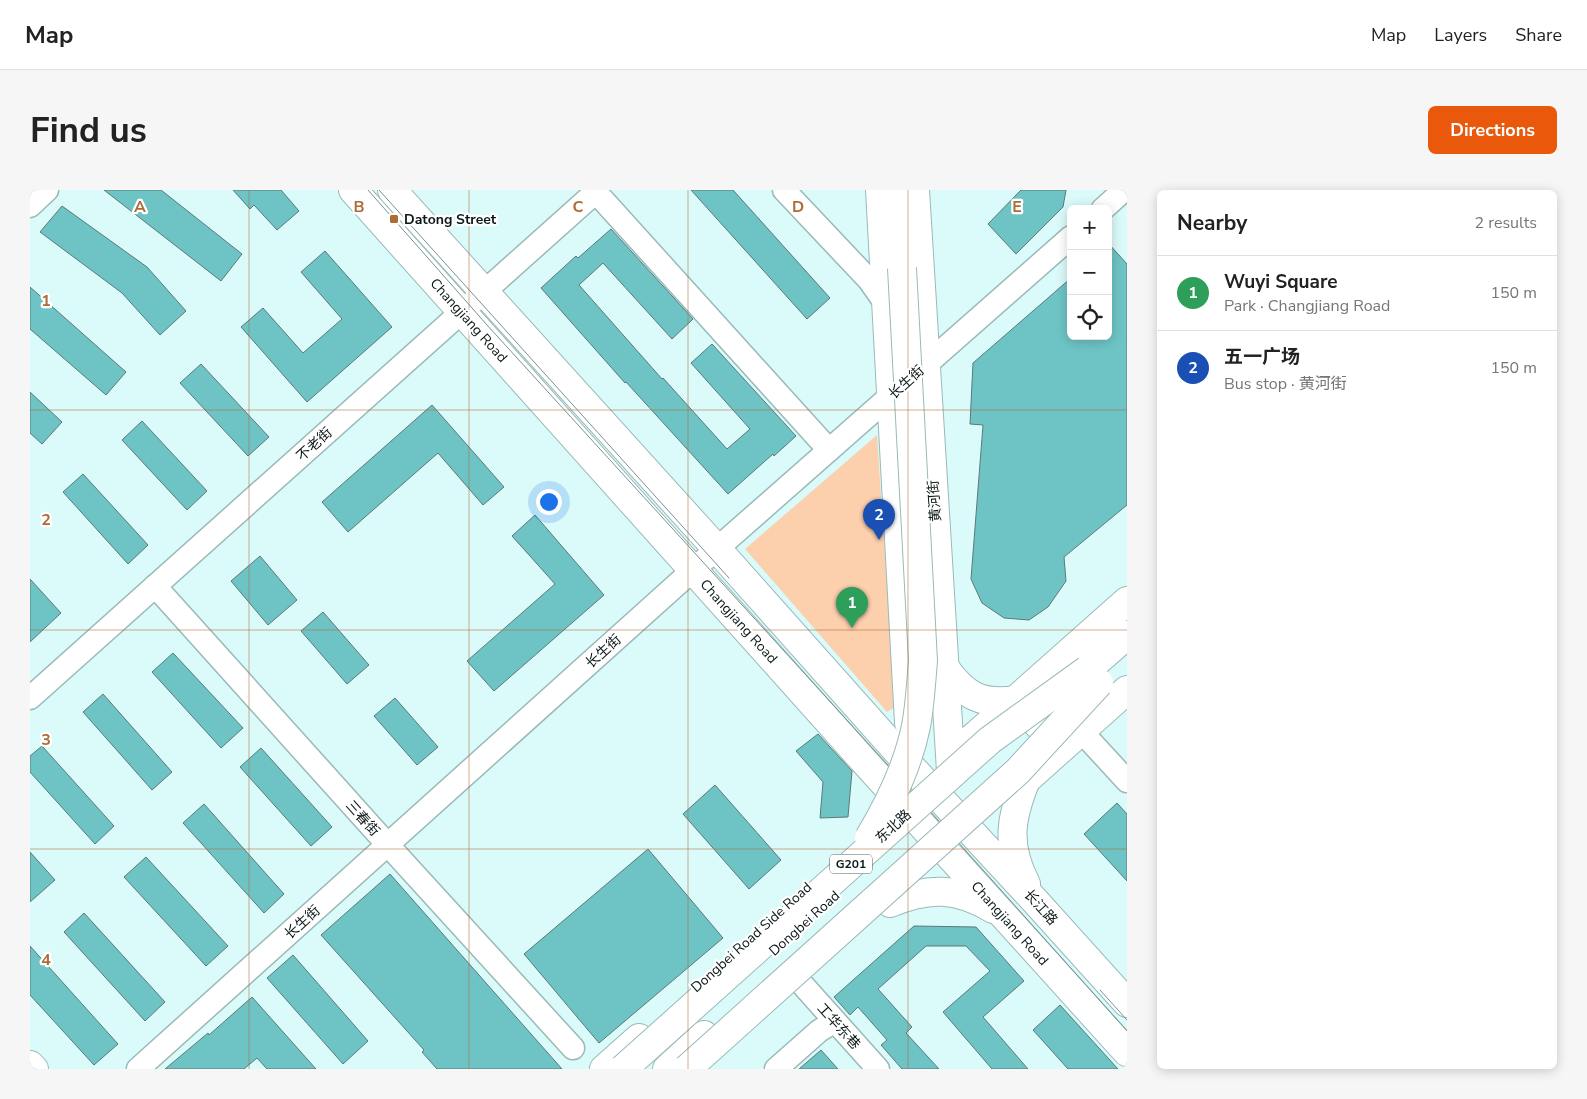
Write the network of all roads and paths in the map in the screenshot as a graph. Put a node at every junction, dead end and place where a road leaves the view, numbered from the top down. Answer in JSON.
{"nodes":[{"id":1,"x":47,"y":190,"type":"edge"},
{"id":2,"x":353,"y":190,"type":"edge"},
{"id":3,"x":392,"y":190,"type":"edge"},
{"id":4,"x":784,"y":190,"type":"edge"},
{"id":5,"x":880,"y":190,"type":"edge"},
{"id":6,"x":898,"y":190,"type":"edge"},
{"id":7,"x":915,"y":190,"type":"edge"},
{"id":8,"x":596,"y":191,"type":"edge"},
{"id":9,"x":30,"y":206,"type":"edge"},
{"id":10,"x":1067,"y":241,"type":"edge"},
{"id":11,"x":484,"y":292,"type":"junction"},
{"id":12,"x":886,"y":305,"type":"junction"},
{"id":13,"x":462,"y":312,"type":"junction"},
{"id":14,"x":926,"y":364,"type":"junction"},
{"id":15,"x":891,"y":395,"type":"junction"},
{"id":16,"x":829,"y":450,"type":"junction"},
{"id":17,"x":718,"y":549,"type":"junction"},
{"id":18,"x":694,"y":570,"type":"junction"},
{"id":19,"x":155,"y":586,"type":"junction"},
{"id":20,"x":1127,"y":602,"type":"edge"},
{"id":21,"x":1127,"y":635,"type":"edge"},
{"id":22,"x":1127,"y":657,"type":"edge"},
{"id":23,"x":945,"y":668,"type":"junction"},
{"id":24,"x":906,"y":671,"type":"junction"},
{"id":25,"x":1093,"y":676,"type":"junction"},
{"id":26,"x":1127,"y":690,"type":"edge"},
{"id":27,"x":30,"y":698,"type":"edge"},
{"id":28,"x":1016,"y":700,"type":"junction"},
{"id":29,"x":1081,"y":731,"type":"junction"},
{"id":30,"x":1060,"y":749,"type":"junction"},
{"id":31,"x":1026,"y":780,"type":"junction"},
{"id":32,"x":1127,"y":781,"type":"edge"},
{"id":33,"x":924,"y":796,"type":"junction"},
{"id":34,"x":962,"y":821,"type":"junction"},
{"id":35,"x":387,"y":844,"type":"junction"},
{"id":36,"x":851,"y":864,"type":"junction"},
{"id":37,"x":1036,"y":902,"type":"junction"},
{"id":38,"x":890,"y":903,"type":"junction"},
{"id":39,"x":1005,"y":916,"type":"junction"},
{"id":40,"x":792,"y":973,"type":"junction"},
{"id":41,"x":1127,"y":1004,"type":"edge"},
{"id":42,"x":835,"y":1021,"type":"junction"},
{"id":43,"x":573,"y":1048,"type":"dead end"},
{"id":44,"x":1127,"y":1052,"type":"edge"},
{"id":45,"x":30,"y":1065,"type":"edge"},
{"id":46,"x":34,"y":1069,"type":"edge"},
{"id":47,"x":138,"y":1069,"type":"edge"},
{"id":48,"x":604,"y":1069,"type":"edge"},
{"id":49,"x":623,"y":1069,"type":"edge"},
{"id":50,"x":642,"y":1069,"type":"edge"},
{"id":51,"x":667,"y":1069,"type":"edge"},
{"id":52,"x":687,"y":1069,"type":"edge"},
{"id":53,"x":707,"y":1069,"type":"edge"},
{"id":54,"x":776,"y":1069,"type":"edge"},
{"id":55,"x":878,"y":1069,"type":"edge"}],
"edges":[{"from":1,"to":9,"type":"street"},
{"from":2,"to":13,"type":"main road","name":"Changjiang Road"},
{"from":3,"to":11,"type":"main road","name":"Changjiang Road"},
{"from":4,"to":12,"type":"street"},
{"from":5,"to":12,"type":"main road","name":"黄河街"},
{"from":6,"to":36,"type":"main road","bridge":true},
{"from":7,"to":14,"type":"main road","name":"黄河街"},
{"from":8,"to":11,"type":"street","name":"不老街"},
{"from":8,"to":16,"type":"street"},
{"from":10,"to":14,"type":"street","name":"长生街"},
{"from":11,"to":13,"type":"street","name":"不老街"},
{"from":11,"to":17,"type":"main road","name":"Changjiang Road"},
{"from":12,"to":14,"type":"street"},
{"from":12,"to":15,"type":"main road","name":"黄河街"},
{"from":13,"to":18,"type":"main road","name":"Changjiang Road"},
{"from":13,"to":19,"type":"street","name":"不老街"},
{"from":14,"to":15,"type":"street","name":"长生街"},
{"from":14,"to":23,"type":"main road","name":"黄河街"},
{"from":15,"to":16,"type":"street","name":"长生街"},
{"from":15,"to":24,"type":"main road","name":"黄河街"},
{"from":16,"to":17,"type":"street","name":"长生街"},
{"from":17,"to":18,"type":"street","name":"长生街"},
{"from":17,"to":33,"type":"main road","name":"Changjiang Road"},
{"from":18,"to":33,"type":"main road","name":"Changjiang Road"},
{"from":18,"to":35,"type":"street","name":"长生街"},
{"from":19,"to":27,"type":"street","name":"不老街"},
{"from":19,"to":35,"type":"street","name":"三春街"},
{"from":20,"to":28,"type":"main road","name":"Dongbei Road"},
{"from":21,"to":25,"type":"main road","name":"东北路","number":"G201"},
{"from":22,"to":25,"type":"main road","name":"东北路"},
{"from":23,"to":24,"type":"main road"},
{"from":23,"to":28,"type":"main road"},
{"from":23,"to":33,"type":"main road","name":"黄河街"},
{"from":24,"to":33,"type":"main road","name":"黄河街"},
{"from":25,"to":36,"type":"main road","name":"东北路","number":"G201","bridge":true},
{"from":25,"to":52,"type":"main road","name":"东北路","number":"G201","bridge":true},
{"from":26,"to":29,"type":"main road"},
{"from":28,"to":30,"type":"main road"},
{"from":28,"to":33,"type":"main road","name":"Dongbei Road"},
{"from":29,"to":30,"type":"main road"},
{"from":29,"to":32,"type":"street"},
{"from":30,"to":31,"type":"main road"},
{"from":31,"to":34,"type":"main road"},
{"from":31,"to":37,"type":"main road"},
{"from":33,"to":34,"type":"main road","name":"黄河街"},
{"from":33,"to":34,"type":"main road","name":"Changjiang Road"},
{"from":33,"to":34,"type":"main road","name":"Dongbei Road Side Road"},
{"from":33,"to":38,"type":"main road","name":"Dongbei Road Side Road"},
{"from":33,"to":39,"type":"main road","name":"Changjiang Road"},
{"from":33,"to":40,"type":"main road","name":"Dongbei Road"},
{"from":33,"to":48,"type":"main road","name":"Dongbei Road Side Road"},
{"from":33,"to":50,"type":"main road","name":"Dongbei Road"},
{"from":34,"to":37,"type":"main road","name":"长江路"},
{"from":35,"to":43,"type":"street","name":"三春街"},
{"from":35,"to":47,"type":"street","name":"长生街"},
{"from":36,"to":49,"type":"main road","name":"东北路","number":"G201","bridge":true},
{"from":37,"to":41,"type":"main road","name":"长江路"},
{"from":38,"to":39,"type":"main road"},
{"from":38,"to":40,"type":"main road","name":"Dongbei Road Side Road"},
{"from":39,"to":44,"type":"main road","name":"Changjiang Road"},
{"from":40,"to":42,"type":"street","name":"工华东巷"},
{"from":40,"to":51,"type":"main road","name":"Dongbei Road"},
{"from":40,"to":53,"type":"main road","name":"Dongbei Road Side Road"},
{"from":42,"to":54,"type":"street"},
{"from":42,"to":55,"type":"street","name":"工华东巷"},
{"from":45,"to":46,"type":"main road"}]}
